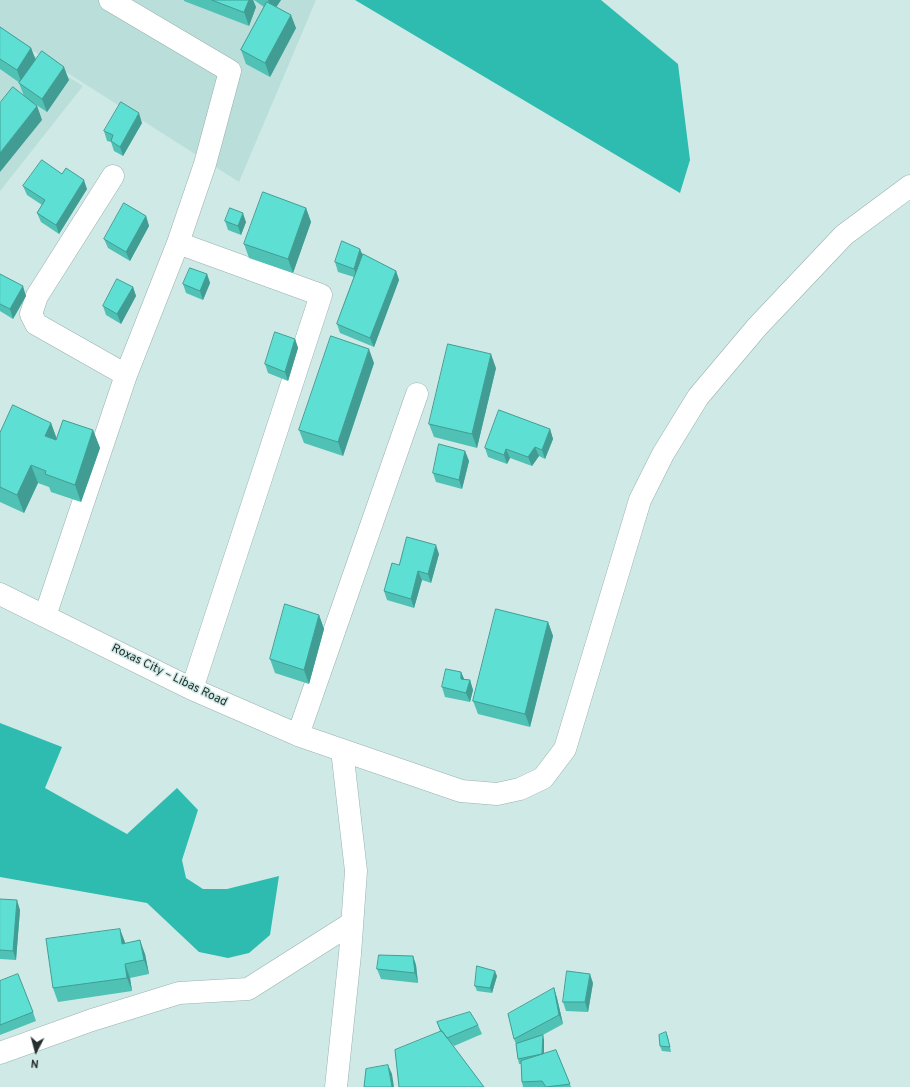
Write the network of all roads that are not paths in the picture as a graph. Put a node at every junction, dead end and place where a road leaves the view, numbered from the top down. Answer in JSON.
{"nodes":[{"id":1,"x":110,"y":0,"type":"edge"},
{"id":2,"x":113,"y":176,"type":"dead end"},
{"id":3,"x":910,"y":186,"type":"edge"},
{"id":4,"x":178,"y":243,"type":"junction"},
{"id":5,"x":126,"y":375,"type":"junction"},
{"id":6,"x":417,"y":394,"type":"dead end"},
{"id":7,"x":0,"y":594,"type":"edge"},
{"id":8,"x":46,"y":616,"type":"junction"},
{"id":9,"x":192,"y":689,"type":"junction"},
{"id":10,"x":298,"y":735,"type":"junction"},
{"id":11,"x":342,"y":750,"type":"junction"},
{"id":12,"x":352,"y":923,"type":"junction"},
{"id":13,"x":0,"y":1053,"type":"edge"},
{"id":14,"x":336,"y":1087,"type":"edge"}],
"edges":[{"from":1,"to":4,"type":"street"},
{"from":2,"to":5,"type":"street"},
{"from":3,"to":11,"type":"street","name":"Roxas City – Libas Road"},
{"from":4,"to":5,"type":"street"},
{"from":4,"to":9,"type":"street"},
{"from":5,"to":8,"type":"street"},
{"from":6,"to":10,"type":"street"},
{"from":7,"to":8,"type":"street","name":"Roxas City – Libas Road"},
{"from":8,"to":9,"type":"street","name":"Roxas City – Libas Road"},
{"from":9,"to":10,"type":"street","name":"Roxas City – Libas Road"},
{"from":10,"to":11,"type":"street","name":"Roxas City – Libas Road"},
{"from":11,"to":12,"type":"street"},
{"from":12,"to":13,"type":"street"},
{"from":12,"to":14,"type":"street"}]}
